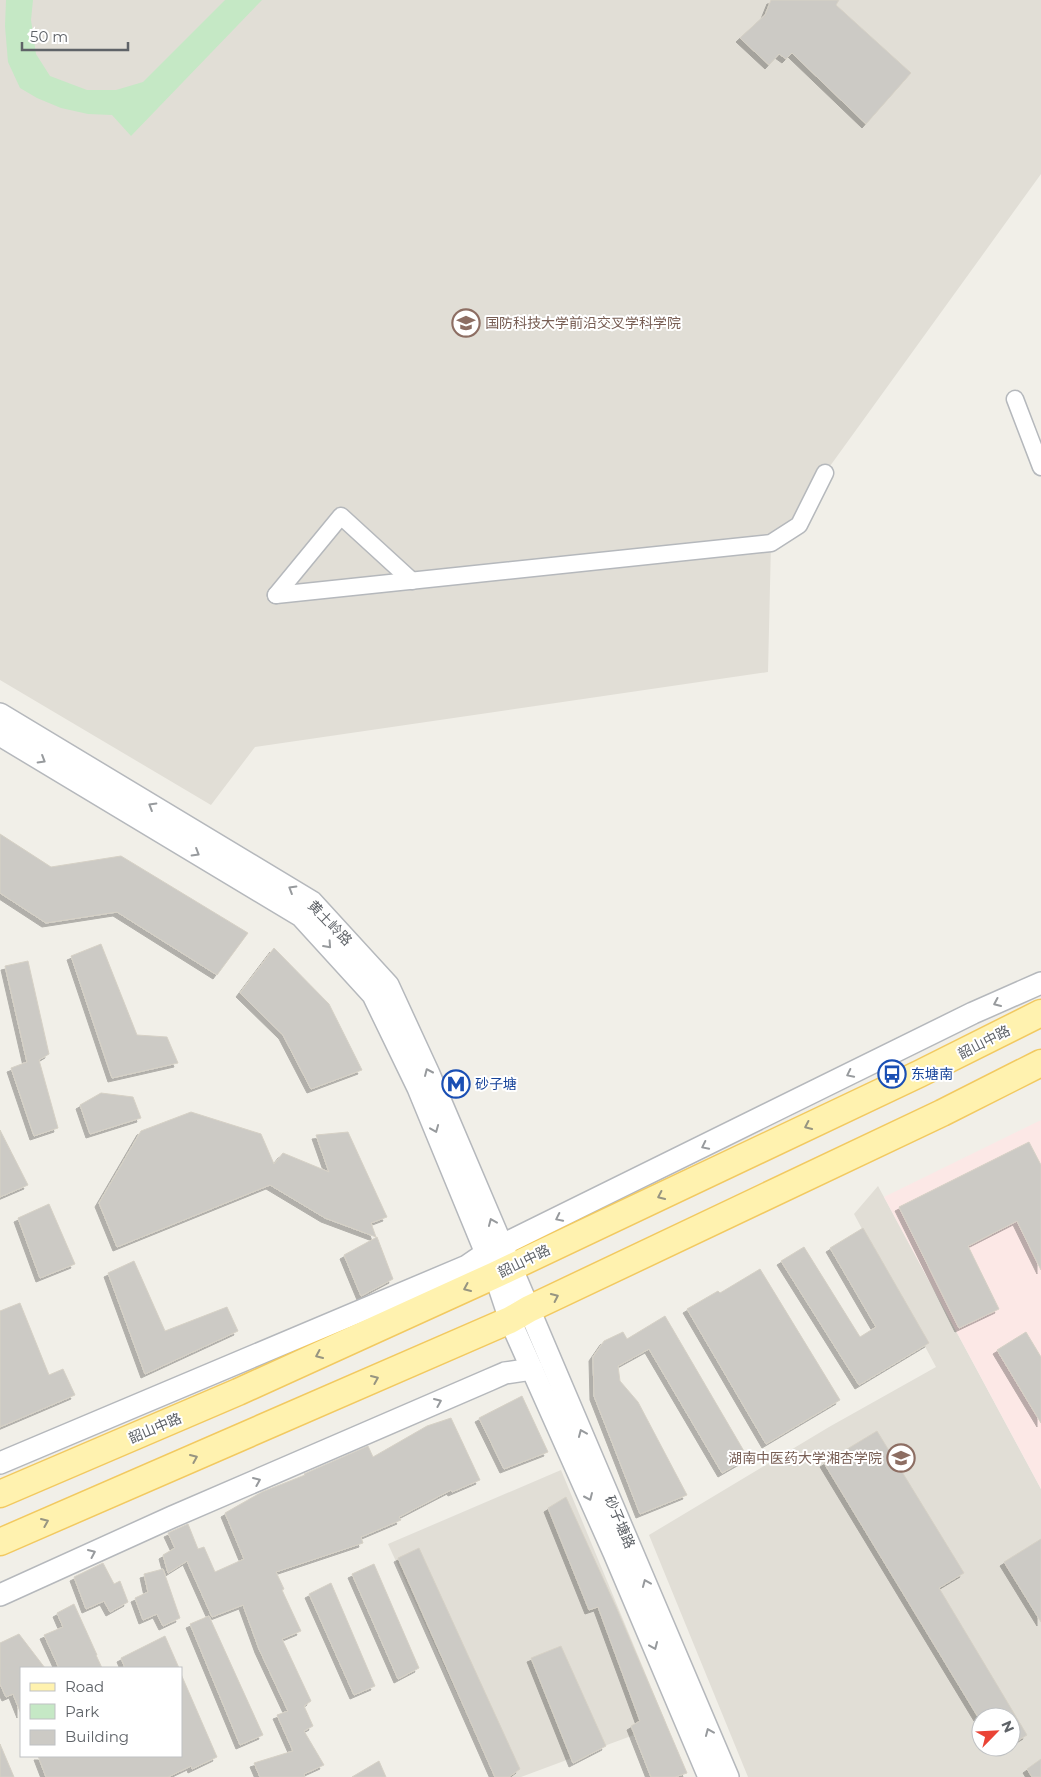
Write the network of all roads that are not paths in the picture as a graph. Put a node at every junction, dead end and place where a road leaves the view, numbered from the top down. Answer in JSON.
{"nodes":[{"id":1,"x":1015,"y":399,"type":"dead end"},
{"id":2,"x":1039,"y":458,"type":"edge"},
{"id":3,"x":825,"y":473,"type":"dead end"},
{"id":4,"x":412,"y":581,"type":"junction"},
{"id":5,"x":0,"y":714,"type":"edge"},
{"id":6,"x":0,"y":735,"type":"edge"},
{"id":7,"x":1041,"y":983,"type":"edge"},
{"id":8,"x":1041,"y":1013,"type":"edge"},
{"id":9,"x":1041,"y":1063,"type":"edge"},
{"id":10,"x":499,"y":1260,"type":"junction"},
{"id":11,"x":520,"y":1315,"type":"junction"},
{"id":12,"x":532,"y":1369,"type":"junction"},
{"id":13,"x":0,"y":1463,"type":"edge"},
{"id":14,"x":0,"y":1494,"type":"edge"},
{"id":15,"x":0,"y":1542,"type":"edge"},
{"id":16,"x":0,"y":1595,"type":"edge"},
{"id":17,"x":709,"y":1777,"type":"edge"},
{"id":18,"x":728,"y":1777,"type":"edge"}],
"edges":[{"from":1,"to":2,"type":"street"},
{"from":3,"to":4,"type":"street"},
{"from":4,"to":4,"type":"street"},
{"from":10,"to":5,"type":"street","name":"黄土岭路","one_way":true},
{"from":6,"to":10,"type":"street","name":"黄土岭路","one_way":true},
{"from":7,"to":10,"type":"street","one_way":true},
{"from":8,"to":10,"type":"main road","name":"韶山中路","one_way":true},
{"from":11,"to":9,"type":"main road","one_way":true},
{"from":10,"to":11,"type":"street","name":"砂子塘路"},
{"from":10,"to":13,"type":"street"},
{"from":10,"to":14,"type":"main road","name":"韶山中路","one_way":true},
{"from":11,"to":12,"type":"street","name":"砂子塘路"},
{"from":15,"to":11,"type":"main road","one_way":true},
{"from":18,"to":11,"type":"street","name":"砂子塘路","one_way":true},
{"from":16,"to":12,"type":"street","one_way":true},
{"from":12,"to":17,"type":"street","name":"砂子塘路","one_way":true}]}
